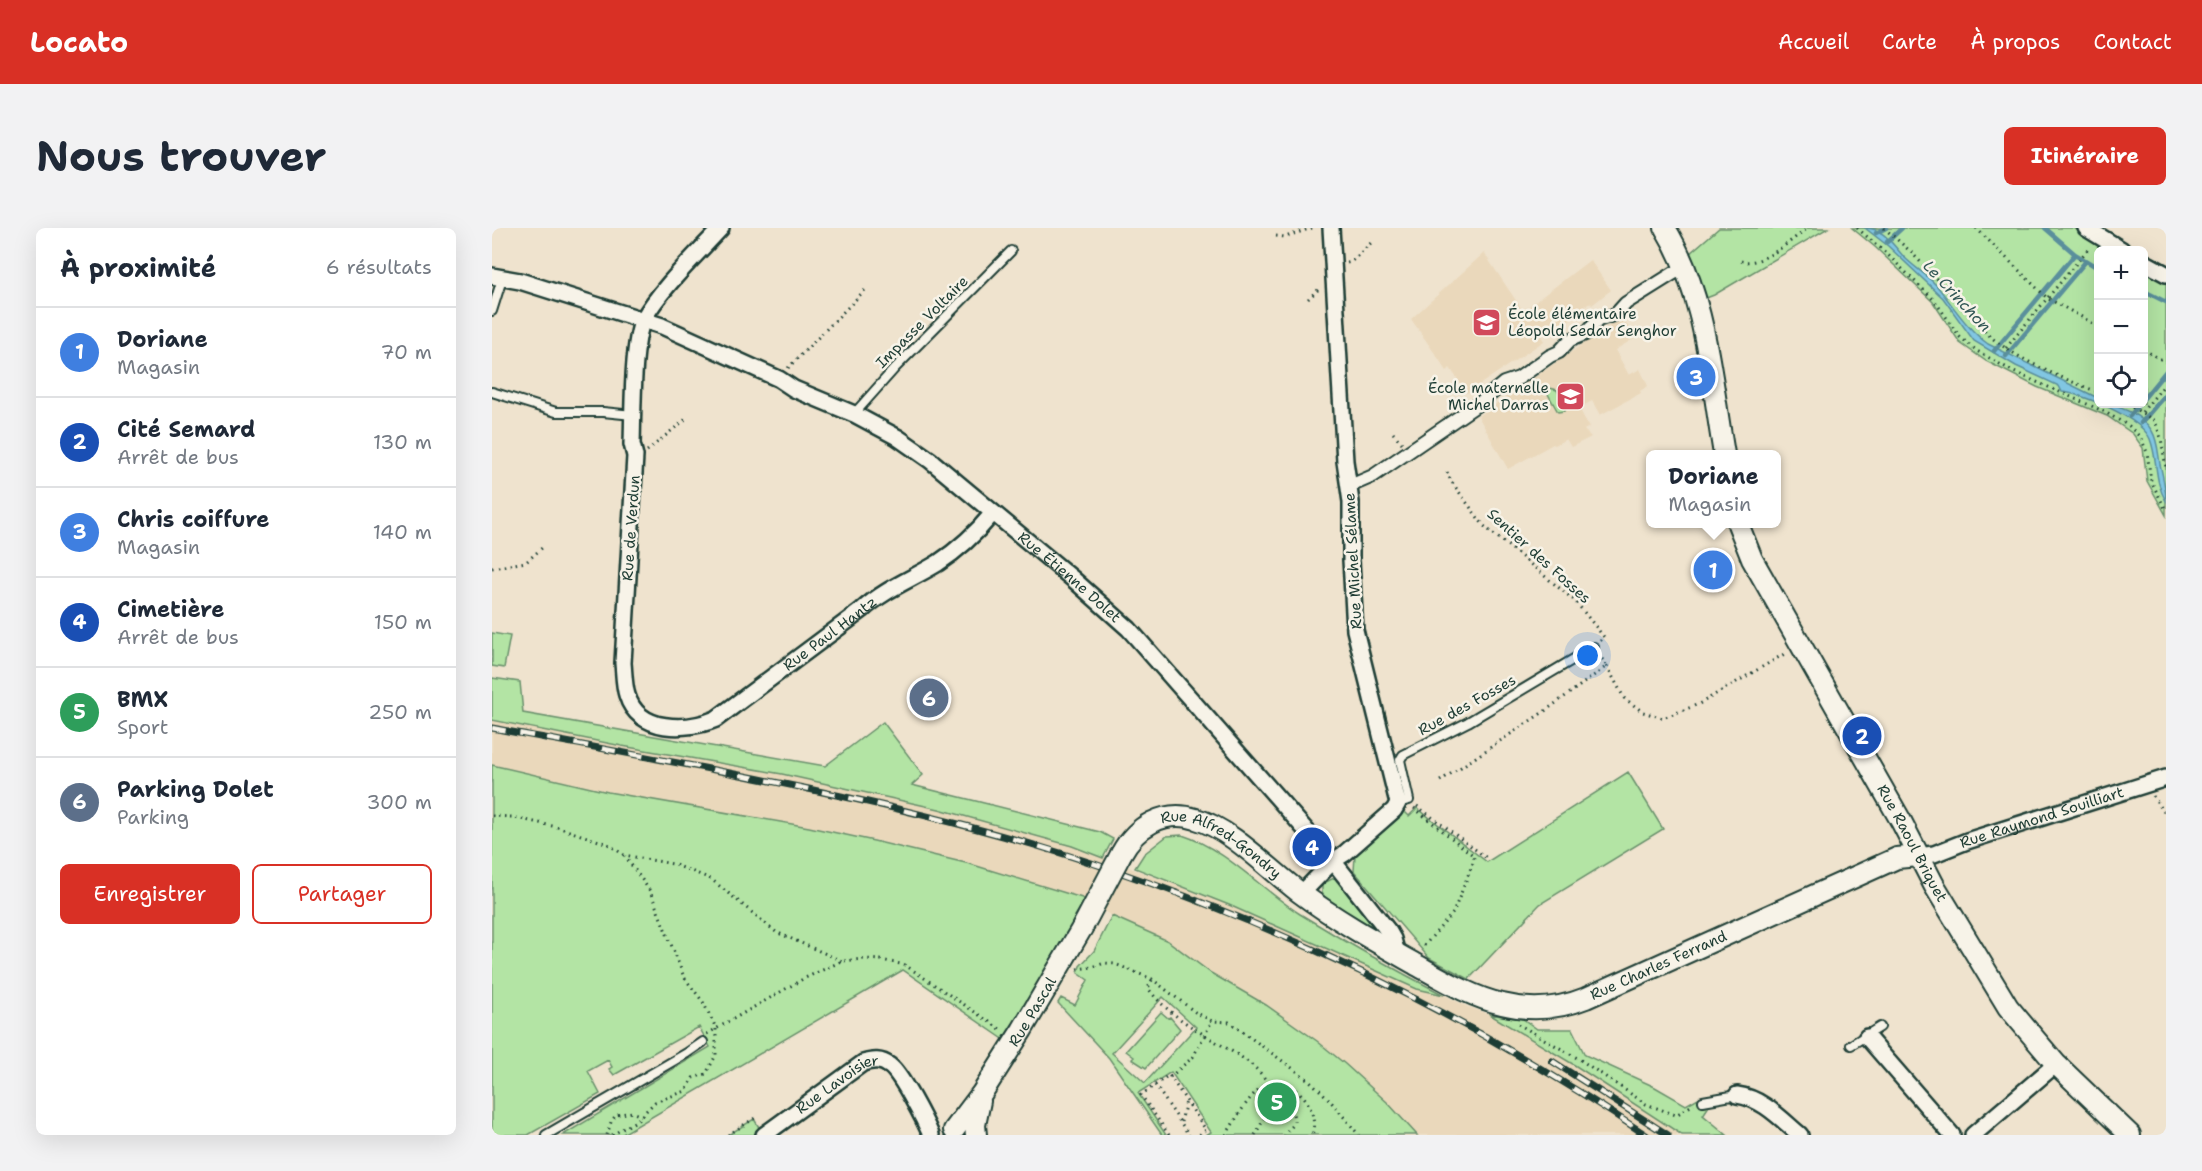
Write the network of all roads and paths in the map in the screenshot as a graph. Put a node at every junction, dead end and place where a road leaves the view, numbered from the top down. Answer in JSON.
{"nodes":[{"id":1,"x":721,"y":228,"type":"edge"},
{"id":2,"x":1312,"y":228,"type":"edge"},
{"id":3,"x":1331,"y":228,"type":"edge"},
{"id":4,"x":1665,"y":228,"type":"edge"},
{"id":5,"x":1808,"y":228,"type":"edge"},
{"id":6,"x":1857,"y":228,"type":"edge"},
{"id":7,"x":1885,"y":228,"type":"edge"},
{"id":8,"x":1976,"y":228,"type":"edge"},
{"id":9,"x":2086,"y":228,"type":"edge"},
{"id":10,"x":1275,"y":236,"type":"dead end"},
{"id":11,"x":1373,"y":241,"type":"dead end"},
{"id":12,"x":2115,"y":246,"type":"edge"},
{"id":13,"x":1011,"y":251,"type":"dead end"},
{"id":14,"x":2082,"y":256,"type":"dead end"},
{"id":15,"x":1741,"y":261,"type":"dead end"},
{"id":16,"x":1334,"y":264,"type":"junction"},
{"id":17,"x":2148,"y":264,"type":"edge"},
{"id":18,"x":1685,"y":268,"type":"junction"},
{"id":19,"x":2166,"y":274,"type":"edge"},
{"id":20,"x":497,"y":277,"type":"edge"},
{"id":21,"x":1320,"y":287,"type":"dead end"},
{"id":22,"x":866,"y":289,"type":"dead end"},
{"id":23,"x":2045,"y":297,"type":"junction"},
{"id":24,"x":1308,"y":299,"type":"dead end"},
{"id":25,"x":492,"y":311,"type":"edge"},
{"id":26,"x":643,"y":321,"type":"junction"},
{"id":27,"x":2094,"y":324,"type":"edge"},
{"id":28,"x":2009,"y":350,"type":"junction"},
{"id":29,"x":2148,"y":352,"type":"edge"},
{"id":30,"x":2166,"y":362,"type":"edge"},
{"id":31,"x":792,"y":364,"type":"dead end"},
{"id":32,"x":2166,"y":383,"type":"edge"},
{"id":33,"x":2094,"y":390,"type":"edge"},
{"id":34,"x":492,"y":392,"type":"edge"},
{"id":35,"x":2135,"y":408,"type":"edge"},
{"id":36,"x":2144,"y":413,"type":"junction"},
{"id":37,"x":854,"y":414,"type":"junction"},
{"id":38,"x":633,"y":415,"type":"junction"},
{"id":39,"x":687,"y":418,"type":"dead end"},
{"id":40,"x":1723,"y":450,"type":"edge"},
{"id":41,"x":635,"y":456,"type":"junction"},
{"id":42,"x":2166,"y":468,"type":"edge"},
{"id":43,"x":1447,"y":472,"type":"dead end"},
{"id":44,"x":1350,"y":486,"type":"junction"},
{"id":45,"x":2166,"y":510,"type":"edge"},
{"id":46,"x":993,"y":513,"type":"junction"},
{"id":47,"x":1740,"y":528,"type":"edge"},
{"id":48,"x":542,"y":548,"type":"dead end"},
{"id":49,"x":492,"y":568,"type":"edge"},
{"id":50,"x":1800,"y":645,"type":"junction"},
{"id":51,"x":1594,"y":647,"type":"junction"},
{"id":52,"x":1606,"y":666,"type":"junction"},
{"id":53,"x":654,"y":723,"type":"joint"},
{"id":54,"x":2166,"y":778,"type":"edge"},
{"id":55,"x":1440,"y":781,"type":"dead end"},
{"id":56,"x":2147,"y":784,"type":"junction"},
{"id":57,"x":1405,"y":805,"type":"junction"},
{"id":58,"x":2166,"y":815,"type":"edge"},
{"id":59,"x":492,"y":816,"type":"edge"},
{"id":60,"x":624,"y":855,"type":"junction"},
{"id":61,"x":1918,"y":856,"type":"junction"},
{"id":62,"x":1488,"y":859,"type":"dead end"},
{"id":63,"x":1333,"y":861,"type":"junction"},
{"id":64,"x":1301,"y":894,"type":"junction"},
{"id":65,"x":1082,"y":928,"type":"joint"},
{"id":66,"x":1404,"y":958,"type":"junction"},
{"id":67,"x":1063,"y":961,"type":"junction"},
{"id":68,"x":842,"y":962,"type":"junction"},
{"id":69,"x":1152,"y":979,"type":"junction"},
{"id":70,"x":1511,"y":1018,"type":"dead end"},
{"id":71,"x":1212,"y":1021,"type":"junction"},
{"id":72,"x":1880,"y":1027,"type":"dead end"},
{"id":73,"x":716,"y":1028,"type":"junction"},
{"id":74,"x":1008,"y":1034,"type":"dead end"},
{"id":75,"x":1205,"y":1035,"type":"junction"},
{"id":76,"x":1867,"y":1037,"type":"junction"},
{"id":77,"x":703,"y":1042,"type":"dead end"},
{"id":78,"x":1851,"y":1046,"type":"dead end"},
{"id":79,"x":2056,"y":1064,"type":"junction"},
{"id":80,"x":1170,"y":1077,"type":"junction"},
{"id":81,"x":1268,"y":1084,"type":"junction"},
{"id":82,"x":1155,"y":1085,"type":"junction"},
{"id":83,"x":982,"y":1093,"type":"junction"},
{"id":84,"x":1737,"y":1095,"type":"joint"},
{"id":85,"x":1186,"y":1101,"type":"junction"},
{"id":86,"x":1703,"y":1101,"type":"joint"},
{"id":87,"x":641,"y":1116,"type":"junction"},
{"id":88,"x":758,"y":1116,"type":"dead end"},
{"id":89,"x":1180,"y":1123,"type":"junction"},
{"id":90,"x":945,"y":1131,"type":"edge"},
{"id":91,"x":546,"y":1135,"type":"edge"},
{"id":92,"x":607,"y":1135,"type":"edge"},
{"id":93,"x":612,"y":1135,"type":"edge"},
{"id":94,"x":728,"y":1135,"type":"edge"},
{"id":95,"x":764,"y":1135,"type":"edge"},
{"id":96,"x":976,"y":1135,"type":"edge"},
{"id":97,"x":1169,"y":1135,"type":"edge"},
{"id":98,"x":1189,"y":1135,"type":"edge"},
{"id":99,"x":1199,"y":1135,"type":"edge"},
{"id":100,"x":1226,"y":1135,"type":"edge"},
{"id":101,"x":1255,"y":1135,"type":"edge"},
{"id":102,"x":1284,"y":1135,"type":"edge"},
{"id":103,"x":1312,"y":1135,"type":"edge"},
{"id":104,"x":1359,"y":1135,"type":"edge"},
{"id":105,"x":1800,"y":1135,"type":"edge"},
{"id":106,"x":1952,"y":1135,"type":"edge"},
{"id":107,"x":1973,"y":1135,"type":"edge"},
{"id":108,"x":2130,"y":1135,"type":"edge"}],
"edges":[{"from":1,"to":26,"type":"street"},
{"from":2,"to":10,"type":"path"},
{"from":3,"to":16,"type":"street","name":"Rue Michel Sélame"},
{"from":4,"to":18,"type":"street"},
{"from":5,"to":15,"type":"path"},
{"from":6,"to":45,"type":"path"},
{"from":7,"to":28,"type":"path"},
{"from":8,"to":23,"type":"path"},
{"from":9,"to":12,"type":"street"},
{"from":11,"to":16,"type":"path"},
{"from":13,"to":37,"type":"lane","name":"Impasse Voltaire"},
{"from":14,"to":23,"type":"path"},
{"from":16,"to":44,"type":"street","name":"Rue Michel Sélame"},
{"from":17,"to":19,"type":"street"},
{"from":18,"to":40,"type":"street"},
{"from":18,"to":44,"type":"street"},
{"from":20,"to":25,"type":"lane"},
{"from":20,"to":26,"type":"street","name":"Rue Étienne Dolet"},
{"from":21,"to":24,"type":"path"},
{"from":22,"to":31,"type":"path"},
{"from":23,"to":27,"type":"path"},
{"from":23,"to":28,"type":"path"},
{"from":26,"to":37,"type":"street","name":"Rue Étienne Dolet"},
{"from":26,"to":38,"type":"street","name":"Rue de Verdun"},
{"from":28,"to":33,"type":"path"},
{"from":29,"to":30,"type":"path"},
{"from":32,"to":36,"type":"path"},
{"from":34,"to":38,"type":"lane"},
{"from":35,"to":36,"type":"path"},
{"from":36,"to":42,"type":"path"},
{"from":37,"to":46,"type":"street","name":"Rue Étienne Dolet"},
{"from":38,"to":41,"type":"street","name":"Rue de Verdun"},
{"from":39,"to":41,"type":"path"},
{"from":41,"to":53,"type":"street","name":"Rue de Verdun"},
{"from":43,"to":51,"type":"path","name":"Sentier des Fosses"},
{"from":44,"to":57,"type":"street","name":"Rue Michel Sélame"},
{"from":46,"to":53,"type":"street","name":"Rue Paul Hantz"},
{"from":46,"to":63,"type":"street","name":"Rue Étienne Dolet"},
{"from":47,"to":50,"type":"street","name":"Rue Raoul Briquet"},
{"from":48,"to":49,"type":"path"},
{"from":50,"to":52,"type":"path"},
{"from":50,"to":61,"type":"street","name":"Rue Raoul Briquet"},
{"from":51,"to":52,"type":"path"},
{"from":51,"to":57,"type":"lane","name":"Rue des Fosses"},
{"from":52,"to":55,"type":"path"},
{"from":54,"to":56,"type":"street","name":"Rue Raymond Souilliart"},
{"from":56,"to":58,"type":"path"},
{"from":56,"to":61,"type":"street","name":"Rue Raymond Souilliart"},
{"from":57,"to":62,"type":"path"},
{"from":57,"to":63,"type":"street"},
{"from":57,"to":66,"type":"path"},
{"from":59,"to":60,"type":"path"},
{"from":60,"to":68,"type":"path"},
{"from":60,"to":73,"type":"path"},
{"from":61,"to":66,"type":"street","name":"Rue Charles Ferrand"},
{"from":61,"to":79,"type":"street","name":"Rue Raoul Briquet"},
{"from":63,"to":64,"type":"street"},
{"from":63,"to":66,"type":"street","name":"Rue Étienne Dolet"},
{"from":64,"to":65,"type":"street","name":"Rue Alfred-Gondry","bridge":true},
{"from":64,"to":66,"type":"street","name":"Rue Alfred-Gondry"},
{"from":65,"to":67,"type":"street","name":"Rue Pascal"},
{"from":67,"to":69,"type":"path"},
{"from":67,"to":83,"type":"street","name":"Rue Pascal"},
{"from":68,"to":73,"type":"path"},
{"from":68,"to":74,"type":"path"},
{"from":69,"to":71,"type":"path"},
{"from":69,"to":75,"type":"path"},
{"from":70,"to":86,"type":"path"},
{"from":71,"to":75,"type":"path"},
{"from":71,"to":104,"type":"path"},
{"from":72,"to":76,"type":"lane"},
{"from":73,"to":87,"type":"path"},
{"from":75,"to":80,"type":"path"},
{"from":75,"to":81,"type":"path"},
{"from":76,"to":78,"type":"lane"},
{"from":76,"to":106,"type":"street"},
{"from":77,"to":91,"type":"lane"},
{"from":79,"to":107,"type":"street"},
{"from":79,"to":108,"type":"street","name":"Rue Raoul Briquet"},
{"from":80,"to":82,"type":"path"},
{"from":80,"to":85,"type":"path"},
{"from":81,"to":100,"type":"path"},
{"from":81,"to":103,"type":"path"},
{"from":82,"to":89,"type":"path"},
{"from":82,"to":97,"type":"path"},
{"from":83,"to":90,"type":"street","name":"Rue Pascal"},
{"from":83,"to":96,"type":"street","name":"Rue Pascal"},
{"from":84,"to":86,"type":"lane"},
{"from":84,"to":105,"type":"street"},
{"from":85,"to":89,"type":"path"},
{"from":85,"to":99,"type":"path"},
{"from":87,"to":92,"type":"path"},
{"from":87,"to":93,"type":"path"},
{"from":88,"to":94,"type":"path"},
{"from":89,"to":98,"type":"path"},
{"from":90,"to":95,"type":"street","name":"Rue Lavoisier"},
{"from":101,"to":102,"type":"path"}]}
